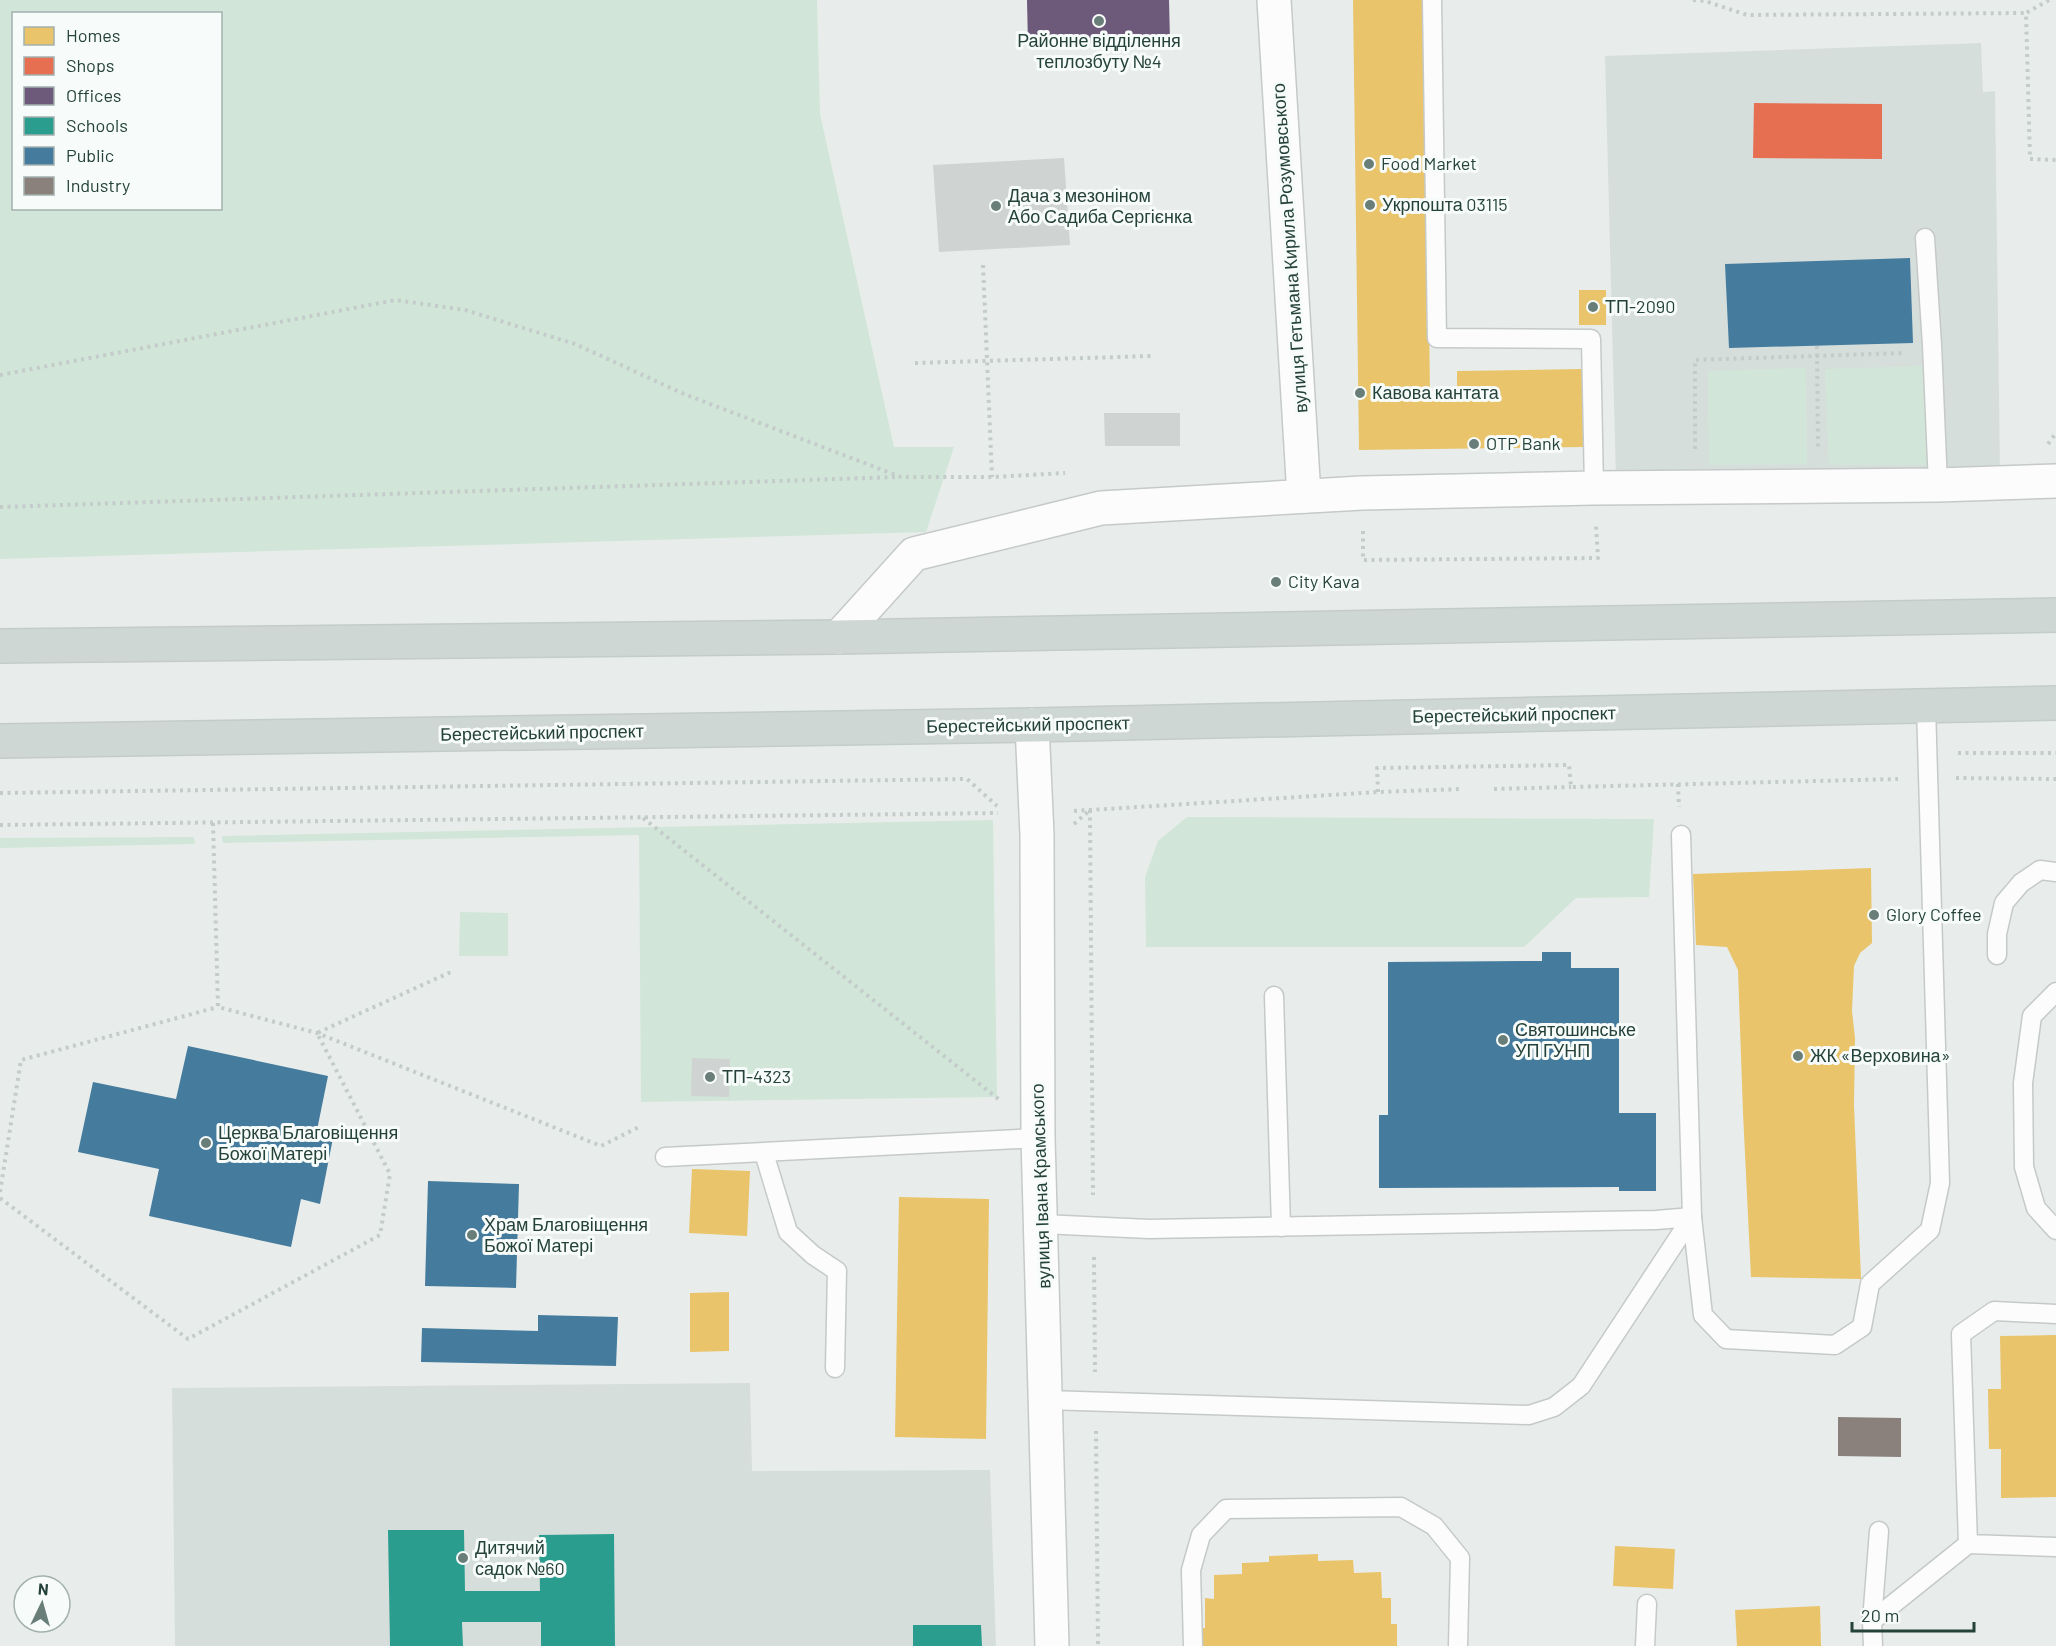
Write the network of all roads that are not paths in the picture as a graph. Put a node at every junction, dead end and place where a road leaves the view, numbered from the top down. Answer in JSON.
{"nodes":[{"id":1,"x":1274,"y":0,"type":"edge"},
{"id":2,"x":1432,"y":0,"type":"edge"},
{"id":3,"x":1925,"y":238,"type":"dead end"},
{"id":4,"x":2056,"y":481,"type":"edge"},
{"id":5,"x":1938,"y":485,"type":"junction"},
{"id":6,"x":1594,"y":488,"type":"junction"},
{"id":7,"x":1304,"y":496,"type":"junction"},
{"id":8,"x":2056,"y":615,"type":"edge"},
{"id":9,"x":839,"y":637,"type":"junction"},
{"id":10,"x":0,"y":646,"type":"edge"},
{"id":11,"x":2056,"y":703,"type":"edge"},
{"id":12,"x":1926,"y":706,"type":"junction"},
{"id":13,"x":1032,"y":725,"type":"junction"},
{"id":14,"x":0,"y":741,"type":"edge"},
{"id":15,"x":1681,"y":835,"type":"dead end"},
{"id":16,"x":2056,"y":872,"type":"edge"},
{"id":17,"x":1997,"y":956,"type":"dead end"},
{"id":18,"x":2056,"y":992,"type":"edge"},
{"id":19,"x":1274,"y":996,"type":"dead end"},
{"id":20,"x":1038,"y":1138,"type":"junction"},
{"id":21,"x":764,"y":1153,"type":"junction"},
{"id":22,"x":665,"y":1157,"type":"dead end"},
{"id":23,"x":1692,"y":1217,"type":"junction"},
{"id":24,"x":1042,"y":1224,"type":"junction"},
{"id":25,"x":1281,"y":1227,"type":"junction"},
{"id":26,"x":2056,"y":1230,"type":"edge"},
{"id":27,"x":2056,"y":1314,"type":"edge"},
{"id":28,"x":835,"y":1368,"type":"dead end"},
{"id":29,"x":1046,"y":1400,"type":"junction"},
{"id":30,"x":1879,"y":1531,"type":"dead end"},
{"id":31,"x":1968,"y":1544,"type":"junction"},
{"id":32,"x":2056,"y":1546,"type":"edge"},
{"id":33,"x":1647,"y":1604,"type":"dead end"},
{"id":34,"x":1872,"y":1621,"type":"junction"},
{"id":35,"x":1052,"y":1646,"type":"edge"},
{"id":36,"x":1193,"y":1646,"type":"edge"},
{"id":37,"x":1458,"y":1646,"type":"edge"},
{"id":38,"x":1645,"y":1646,"type":"edge"},
{"id":39,"x":1873,"y":1646,"type":"edge"}],
"edges":[{"from":1,"to":7,"type":"street","name":"вулиця Гетьмана Кирила Розумовського"},
{"from":2,"to":6,"type":"lane"},
{"from":3,"to":5,"type":"lane"},
{"from":4,"to":5,"type":"street"},
{"from":5,"to":6,"type":"street"},
{"from":6,"to":7,"type":"street"},
{"from":7,"to":9,"type":"street"},
{"from":8,"to":9,"type":"main road"},
{"from":9,"to":10,"type":"main road"},
{"from":11,"to":12,"type":"main road","name":"Берестейський проспект"},
{"from":12,"to":13,"type":"main road","name":"Берестейський проспект"},
{"from":12,"to":23,"type":"lane"},
{"from":13,"to":14,"type":"main road","name":"Берестейський проспект"},
{"from":13,"to":20,"type":"street","name":"вулиця Івана Крамського"},
{"from":15,"to":23,"type":"lane"},
{"from":16,"to":17,"type":"lane"},
{"from":18,"to":26,"type":"lane"},
{"from":19,"to":25,"type":"lane"},
{"from":20,"to":21,"type":"lane"},
{"from":20,"to":24,"type":"street","name":"вулиця Івана Крамського"},
{"from":21,"to":22,"type":"lane"},
{"from":21,"to":28,"type":"lane"},
{"from":23,"to":25,"type":"lane"},
{"from":23,"to":29,"type":"lane"},
{"from":24,"to":25,"type":"lane"},
{"from":24,"to":29,"type":"street","name":"вулиця Івана Крамського"},
{"from":27,"to":31,"type":"lane"},
{"from":29,"to":35,"type":"street","name":"вулиця Івана Крамського"},
{"from":30,"to":34,"type":"lane"},
{"from":31,"to":32,"type":"lane"},
{"from":31,"to":34,"type":"lane"},
{"from":33,"to":38,"type":"lane"},
{"from":34,"to":39,"type":"lane"},
{"from":36,"to":37,"type":"lane"}]}
